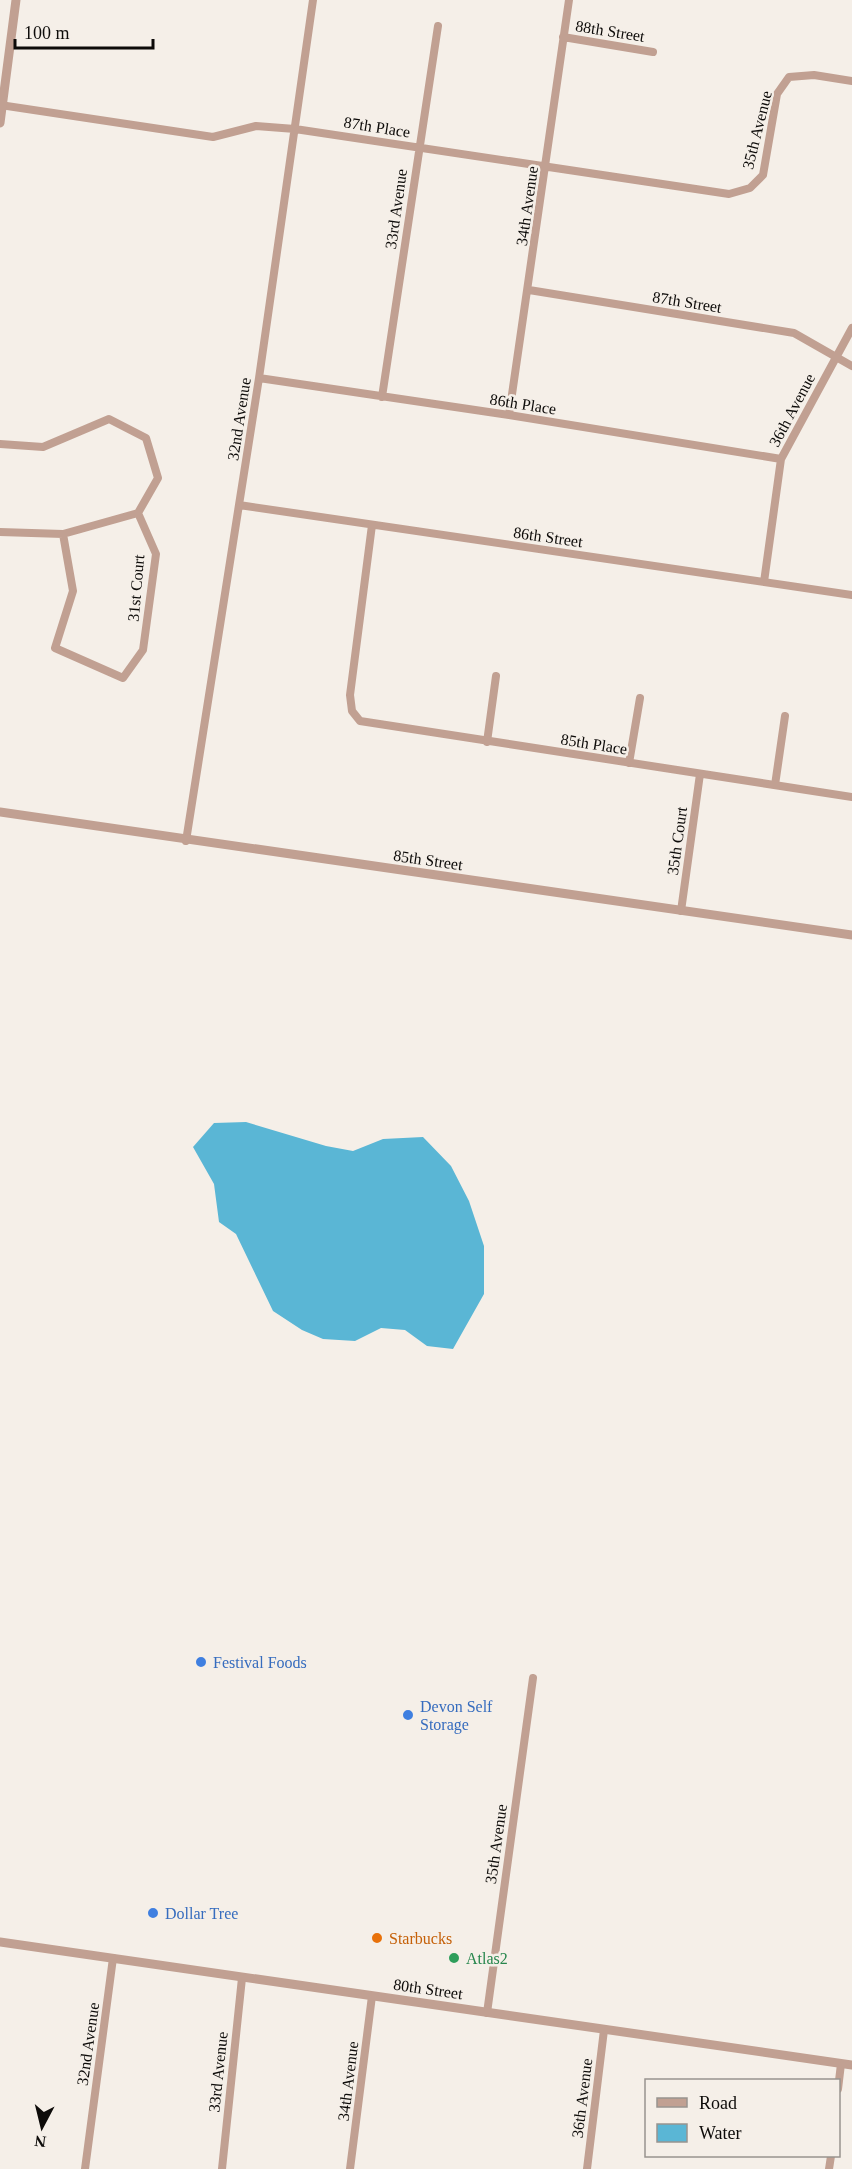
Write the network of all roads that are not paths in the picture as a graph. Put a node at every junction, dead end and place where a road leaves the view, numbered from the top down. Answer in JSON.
{"nodes":[{"id":1,"x":16,"y":0,"type":"edge"},
{"id":2,"x":313,"y":0,"type":"edge"},
{"id":3,"x":569,"y":0,"type":"edge"},
{"id":4,"x":438,"y":26,"type":"dead end"},
{"id":5,"x":563,"y":37,"type":"junction"},
{"id":6,"x":652,"y":52,"type":"dead end"},
{"id":7,"x":852,"y":81,"type":"edge"},
{"id":8,"x":1,"y":106,"type":"edge"},
{"id":9,"x":0,"y":123,"type":"edge"},
{"id":10,"x":295,"y":129,"type":"junction"},
{"id":11,"x":418,"y":147,"type":"junction"},
{"id":12,"x":546,"y":167,"type":"junction"},
{"id":13,"x":750,"y":188,"type":"joint"},
{"id":14,"x":529,"y":290,"type":"junction"},
{"id":15,"x":852,"y":328,"type":"edge"},
{"id":16,"x":837,"y":356,"type":"junction"},
{"id":17,"x":852,"y":366,"type":"edge"},
{"id":18,"x":259,"y":378,"type":"junction"},
{"id":19,"x":382,"y":397,"type":"junction"},
{"id":20,"x":509,"y":415,"type":"junction"},
{"id":21,"x":0,"y":444,"type":"edge"},
{"id":22,"x":781,"y":459,"type":"junction"},
{"id":23,"x":239,"y":506,"type":"junction"},
{"id":24,"x":138,"y":513,"type":"junction"},
{"id":25,"x":372,"y":525,"type":"junction"},
{"id":26,"x":0,"y":532,"type":"edge"},
{"id":27,"x":63,"y":534,"type":"junction"},
{"id":28,"x":764,"y":582,"type":"junction"},
{"id":29,"x":852,"y":595,"type":"edge"},
{"id":30,"x":496,"y":675,"type":"dead end"},
{"id":31,"x":640,"y":698,"type":"dead end"},
{"id":32,"x":785,"y":716,"type":"dead end"},
{"id":33,"x":487,"y":742,"type":"junction"},
{"id":34,"x":629,"y":763,"type":"junction"},
{"id":35,"x":700,"y":774,"type":"junction"},
{"id":36,"x":775,"y":785,"type":"junction"},
{"id":37,"x":852,"y":797,"type":"edge"},
{"id":38,"x":0,"y":812,"type":"edge"},
{"id":39,"x":186,"y":841,"type":"junction"},
{"id":40,"x":681,"y":911,"type":"junction"},
{"id":41,"x":852,"y":935,"type":"edge"},
{"id":42,"x":532,"y":1678,"type":"dead end"},
{"id":43,"x":0,"y":1942,"type":"edge"},
{"id":44,"x":113,"y":1958,"type":"junction"},
{"id":45,"x":242,"y":1978,"type":"junction"},
{"id":46,"x":372,"y":1996,"type":"junction"},
{"id":47,"x":487,"y":2013,"type":"junction"},
{"id":48,"x":604,"y":2030,"type":"junction"},
{"id":49,"x":842,"y":2064,"type":"junction"},
{"id":50,"x":852,"y":2066,"type":"edge"},
{"id":51,"x":840,"y":2079,"type":"edge"},
{"id":52,"x":85,"y":2169,"type":"edge"},
{"id":53,"x":222,"y":2169,"type":"edge"},
{"id":54,"x":350,"y":2169,"type":"edge"},
{"id":55,"x":587,"y":2169,"type":"edge"}],
"edges":[{"from":1,"to":8,"type":"street"},
{"from":2,"to":10,"type":"street","name":"32nd Avenue"},
{"from":3,"to":5,"type":"street","name":"34th Avenue"},
{"from":4,"to":11,"type":"street","name":"33rd Avenue"},
{"from":5,"to":6,"type":"street","name":"88th Street"},
{"from":5,"to":12,"type":"street","name":"34th Avenue"},
{"from":7,"to":13,"type":"street","name":"35th Avenue"},
{"from":8,"to":9,"type":"street"},
{"from":8,"to":10,"type":"street","name":"87th Place"},
{"from":10,"to":11,"type":"street","name":"87th Place"},
{"from":10,"to":18,"type":"street","name":"32nd Avenue"},
{"from":11,"to":12,"type":"street","name":"87th Place"},
{"from":11,"to":19,"type":"street","name":"33rd Avenue"},
{"from":12,"to":13,"type":"street","name":"87th Place"},
{"from":12,"to":14,"type":"street","name":"34th Avenue"},
{"from":14,"to":16,"type":"street","name":"87th Street"},
{"from":14,"to":20,"type":"street","name":"34th Avenue"},
{"from":15,"to":16,"type":"street","name":"36th Avenue"},
{"from":16,"to":17,"type":"street","name":"87th Street"},
{"from":16,"to":22,"type":"street","name":"36th Avenue"},
{"from":18,"to":19,"type":"street","name":"86th Place"},
{"from":18,"to":23,"type":"street","name":"32nd Avenue"},
{"from":19,"to":20,"type":"street","name":"86th Place"},
{"from":20,"to":22,"type":"street","name":"86th Place"},
{"from":21,"to":24,"type":"street"},
{"from":22,"to":28,"type":"street","name":"36th Avenue"},
{"from":23,"to":25,"type":"street","name":"86th Street"},
{"from":23,"to":39,"type":"street","name":"32nd Avenue"},
{"from":24,"to":27,"type":"street"},
{"from":24,"to":27,"type":"street","name":"31st Court"},
{"from":25,"to":28,"type":"street","name":"86th Street"},
{"from":25,"to":33,"type":"street","name":"85th Place"},
{"from":26,"to":27,"type":"street"},
{"from":28,"to":29,"type":"street","name":"86th Street"},
{"from":30,"to":33,"type":"street"},
{"from":31,"to":34,"type":"street"},
{"from":32,"to":36,"type":"street"},
{"from":33,"to":34,"type":"street","name":"85th Place"},
{"from":34,"to":35,"type":"street","name":"85th Place"},
{"from":35,"to":36,"type":"street","name":"85th Place"},
{"from":35,"to":40,"type":"street","name":"35th Court"},
{"from":36,"to":37,"type":"street","name":"85th Place"},
{"from":38,"to":39,"type":"street","name":"85th Street"},
{"from":39,"to":40,"type":"street","name":"85th Street"},
{"from":40,"to":41,"type":"street","name":"85th Street"},
{"from":42,"to":47,"type":"street","name":"35th Avenue"},
{"from":43,"to":44,"type":"street","name":"80th Street"},
{"from":44,"to":45,"type":"street","name":"80th Street"},
{"from":44,"to":52,"type":"street","name":"32nd Avenue"},
{"from":45,"to":46,"type":"street","name":"80th Street"},
{"from":45,"to":53,"type":"street","name":"33rd Avenue"},
{"from":46,"to":47,"type":"street","name":"80th Street"},
{"from":46,"to":54,"type":"street","name":"34th Avenue"},
{"from":47,"to":48,"type":"street","name":"80th Street"},
{"from":48,"to":49,"type":"street","name":"80th Street"},
{"from":48,"to":55,"type":"street","name":"36th Avenue"},
{"from":49,"to":50,"type":"street","name":"80th Street"},
{"from":49,"to":51,"type":"street"}]}
